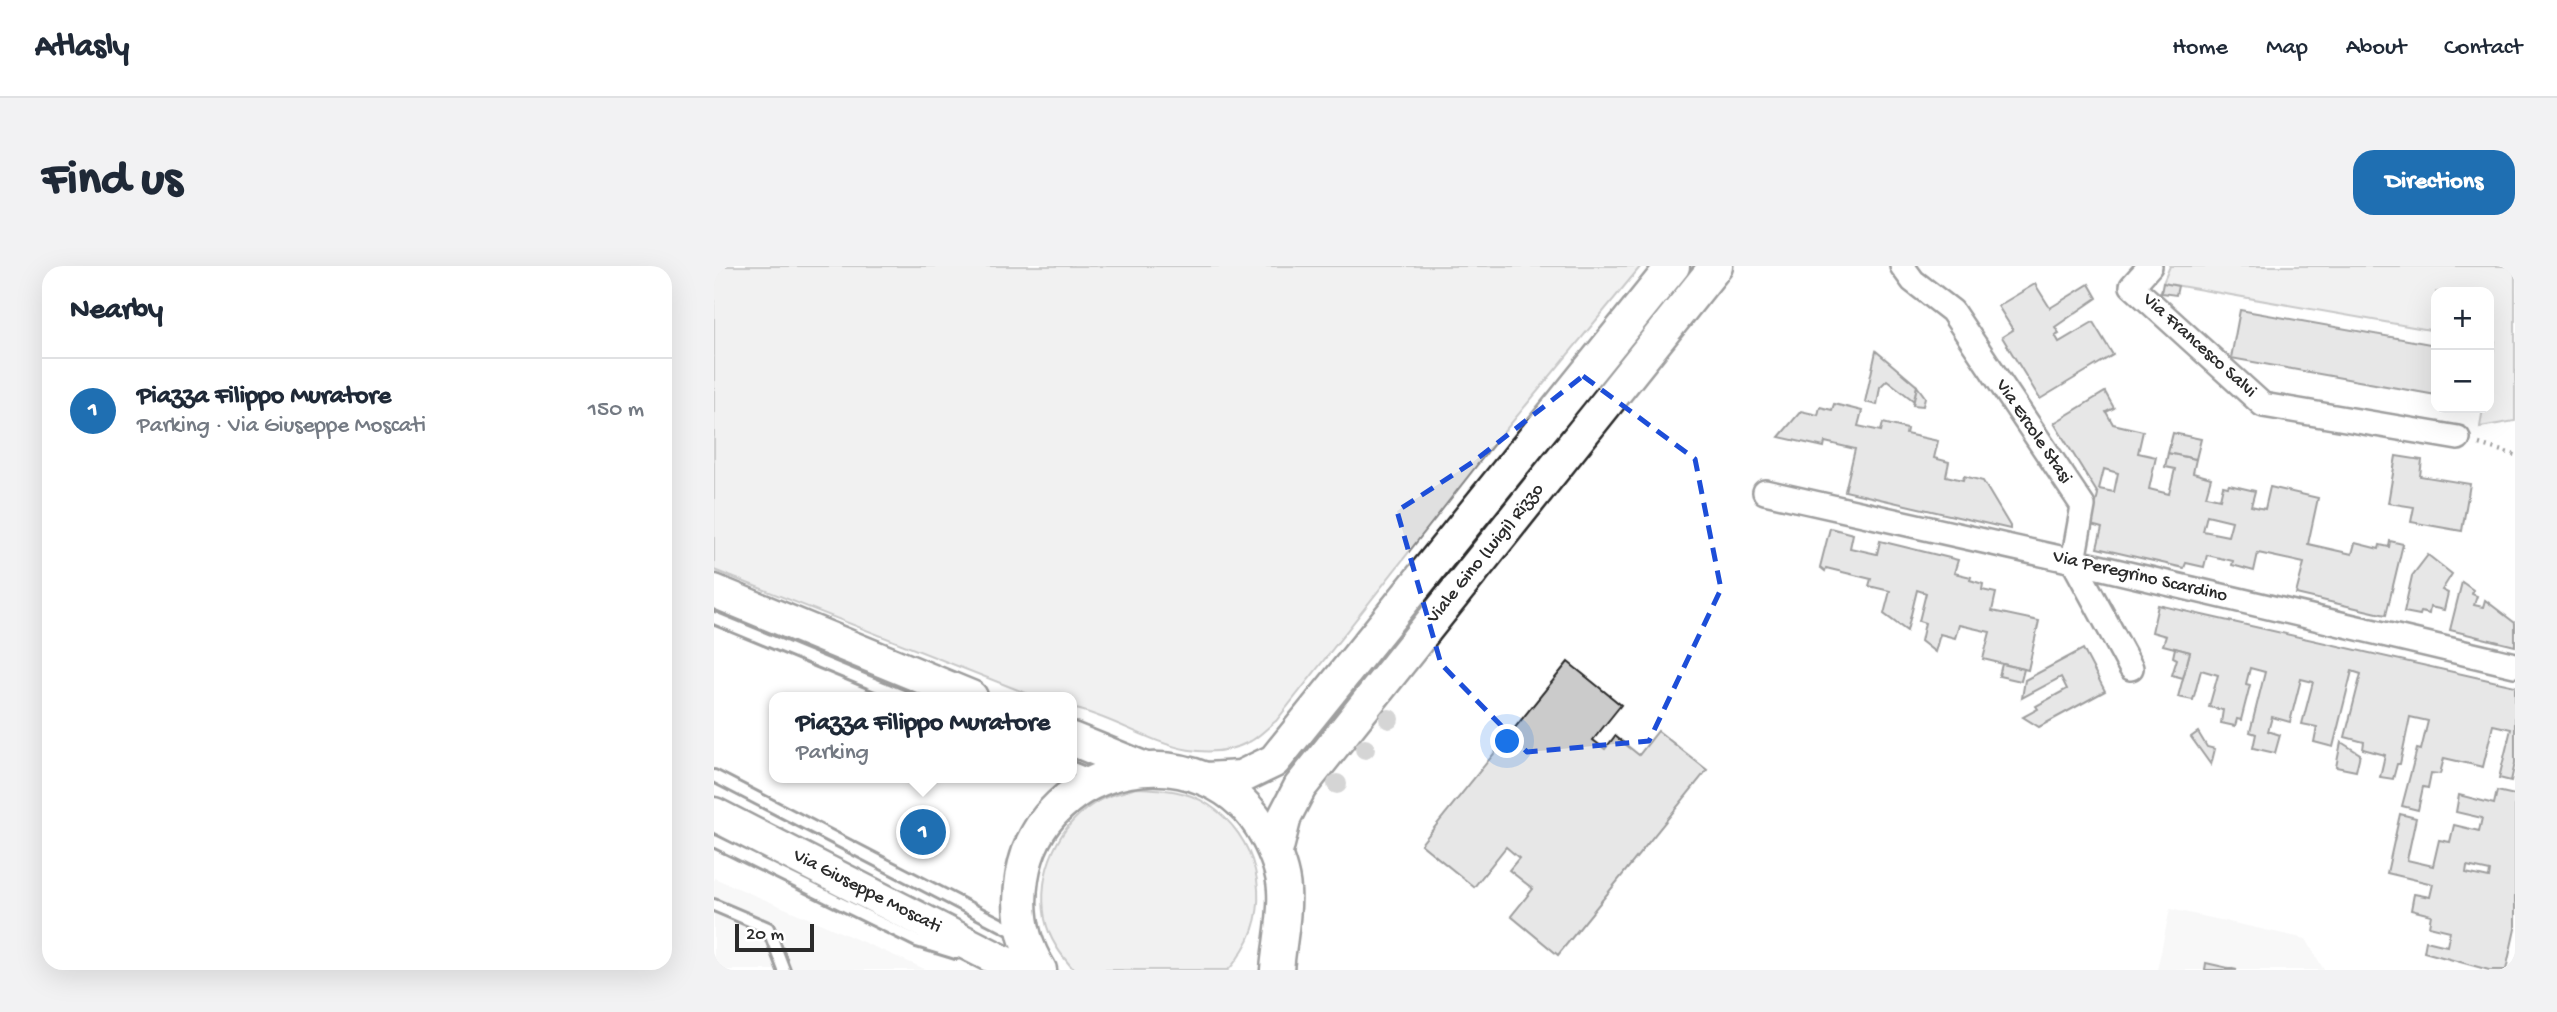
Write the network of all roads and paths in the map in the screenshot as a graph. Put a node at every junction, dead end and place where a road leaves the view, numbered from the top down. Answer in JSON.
{"nodes":[{"id":1,"x":1673,"y":266,"type":"edge"},
{"id":2,"x":1716,"y":266,"type":"edge"},
{"id":3,"x":1902,"y":266,"type":"edge"},
{"id":4,"x":2150,"y":266,"type":"edge"},
{"id":5,"x":2458,"y":438,"type":"joint"},
{"id":6,"x":2515,"y":455,"type":"edge"},
{"id":7,"x":1765,"y":492,"type":"dead end"},
{"id":8,"x":2074,"y":561,"type":"junction"},
{"id":9,"x":714,"y":592,"type":"edge"},
{"id":10,"x":714,"y":618,"type":"edge"},
{"id":11,"x":2515,"y":664,"type":"edge"},
{"id":12,"x":2130,"y":668,"type":"dead end"},
{"id":13,"x":893,"y":692,"type":"edge"},
{"id":14,"x":959,"y":692,"type":"edge"},
{"id":15,"x":1077,"y":741,"type":"edge"},
{"id":16,"x":1143,"y":768,"type":"junction"},
{"id":17,"x":1085,"y":773,"type":"edge"},
{"id":18,"x":714,"y":776,"type":"edge"},
{"id":19,"x":1206,"y":779,"type":"junction"},
{"id":20,"x":714,"y":814,"type":"edge"},
{"id":21,"x":714,"y":841,"type":"edge"},
{"id":22,"x":1276,"y":852,"type":"junction"},
{"id":23,"x":714,"y":905,"type":"edge"},
{"id":24,"x":1281,"y":929,"type":"junction"},
{"id":25,"x":1024,"y":936,"type":"junction"},
{"id":26,"x":784,"y":970,"type":"edge"},
{"id":27,"x":1011,"y":970,"type":"edge"},
{"id":28,"x":1019,"y":970,"type":"edge"},
{"id":29,"x":1040,"y":970,"type":"edge"},
{"id":30,"x":1263,"y":970,"type":"edge"},
{"id":31,"x":1278,"y":970,"type":"edge"}],
"edges":[{"from":1,"to":19,"type":"street","name":"Viale Gino (Luigi) Rizzo"},
{"from":2,"to":22,"type":"street","name":"Viale Gino (Luigi) Rizzo"},
{"from":3,"to":8,"type":"street","name":"Via Ercole Stasi"},
{"from":4,"to":5,"type":"street","name":"Via Francesco Salvi"},
{"from":5,"to":6,"type":"path"},
{"from":7,"to":8,"type":"street","name":"Via Peregrino Scardino"},
{"from":8,"to":11,"type":"street","name":"Via Peregrino Scardino"},
{"from":8,"to":12,"type":"street"},
{"from":9,"to":14,"type":"street"},
{"from":10,"to":13,"type":"lane"},
{"from":15,"to":16,"type":"street"},
{"from":16,"to":17,"type":"street"},
{"from":16,"to":19,"type":"street"},
{"from":17,"to":25,"type":"street"},
{"from":18,"to":25,"type":"lane"},
{"from":19,"to":22,"type":"street"},
{"from":20,"to":28,"type":"street","name":"Via Giuseppe Moscati"},
{"from":21,"to":27,"type":"lane"},
{"from":22,"to":24,"type":"street"},
{"from":23,"to":26,"type":"lane"},
{"from":24,"to":30,"type":"street"},
{"from":24,"to":31,"type":"street"},
{"from":25,"to":29,"type":"street"}]}
